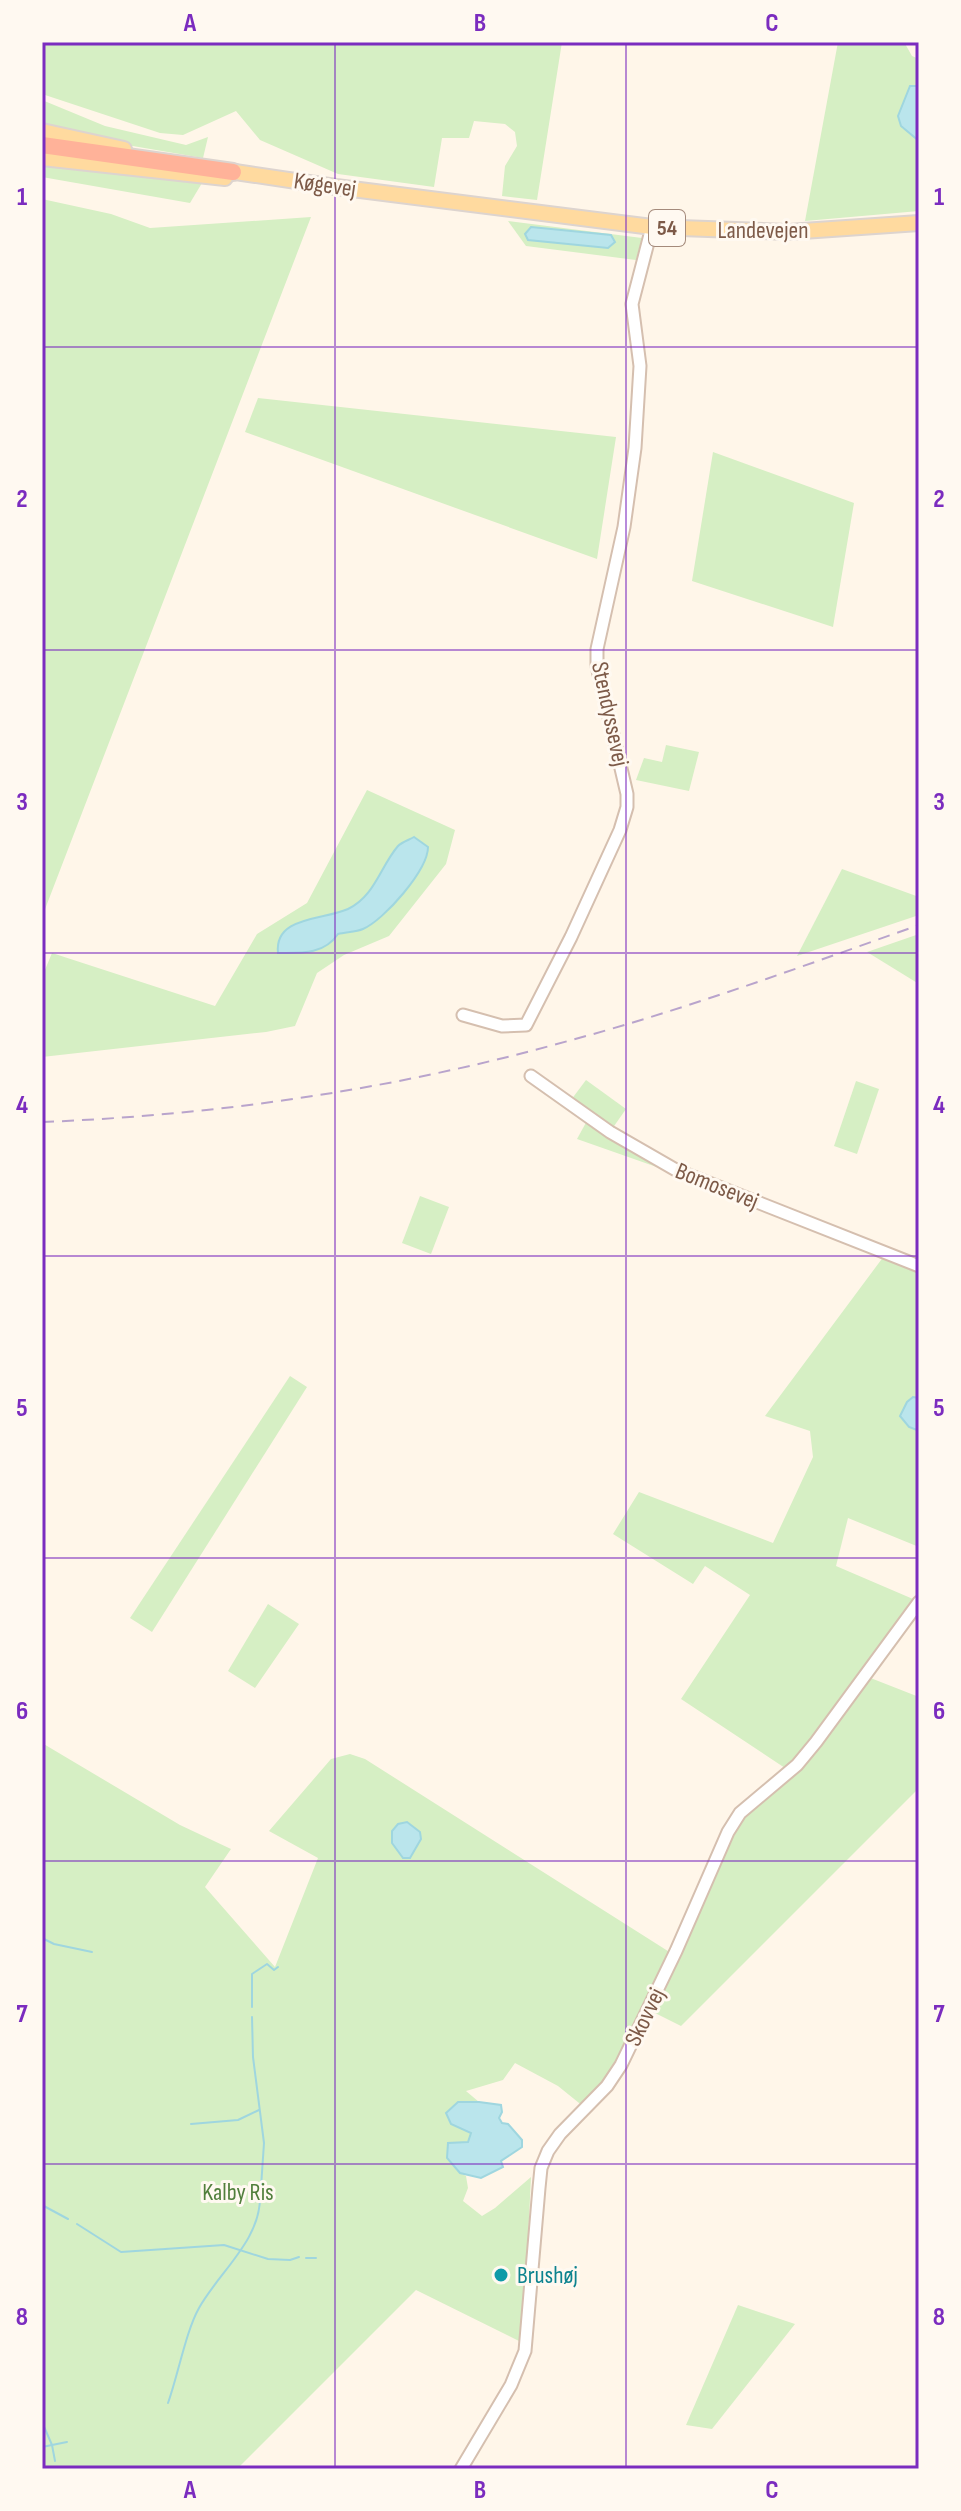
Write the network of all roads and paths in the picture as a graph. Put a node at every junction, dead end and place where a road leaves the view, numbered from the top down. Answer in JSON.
{"nodes":[{"id":1,"x":42,"y":131,"type":"edge"},
{"id":2,"x":42,"y":145,"type":"edge"},
{"id":3,"x":42,"y":158,"type":"edge"},
{"id":4,"x":233,"y":172,"type":"junction"},
{"id":5,"x":336,"y":187,"type":"junction"},
{"id":6,"x":417,"y":198,"type":"joint"},
{"id":7,"x":919,"y":223,"type":"edge"},
{"id":8,"x":652,"y":227,"type":"junction"},
{"id":9,"x":463,"y":1015,"type":"dead end"},
{"id":10,"x":531,"y":1076,"type":"dead end"},
{"id":11,"x":919,"y":1266,"type":"edge"},
{"id":12,"x":919,"y":1602,"type":"edge"},
{"id":13,"x":461,"y":2469,"type":"edge"}],
"edges":[{"from":1,"to":4,"type":"main road","name":"Køgevej"},
{"from":2,"to":4,"type":"highway","number":"54"},
{"from":3,"to":5,"type":"main road"},
{"from":4,"to":5,"type":"main road","name":"Køgevej","number":"54"},
{"from":5,"to":6,"type":"main road","name":"Køgevej","number":"54"},
{"from":6,"to":8,"type":"main road","name":"Landevejen","number":"54"},
{"from":7,"to":8,"type":"main road","name":"Landevejen","number":"54"},
{"from":8,"to":9,"type":"street","name":"Stendyssevej"},
{"from":10,"to":11,"type":"street","name":"Bomosevej"},
{"from":12,"to":13,"type":"street","name":"Skovvej"}]}
